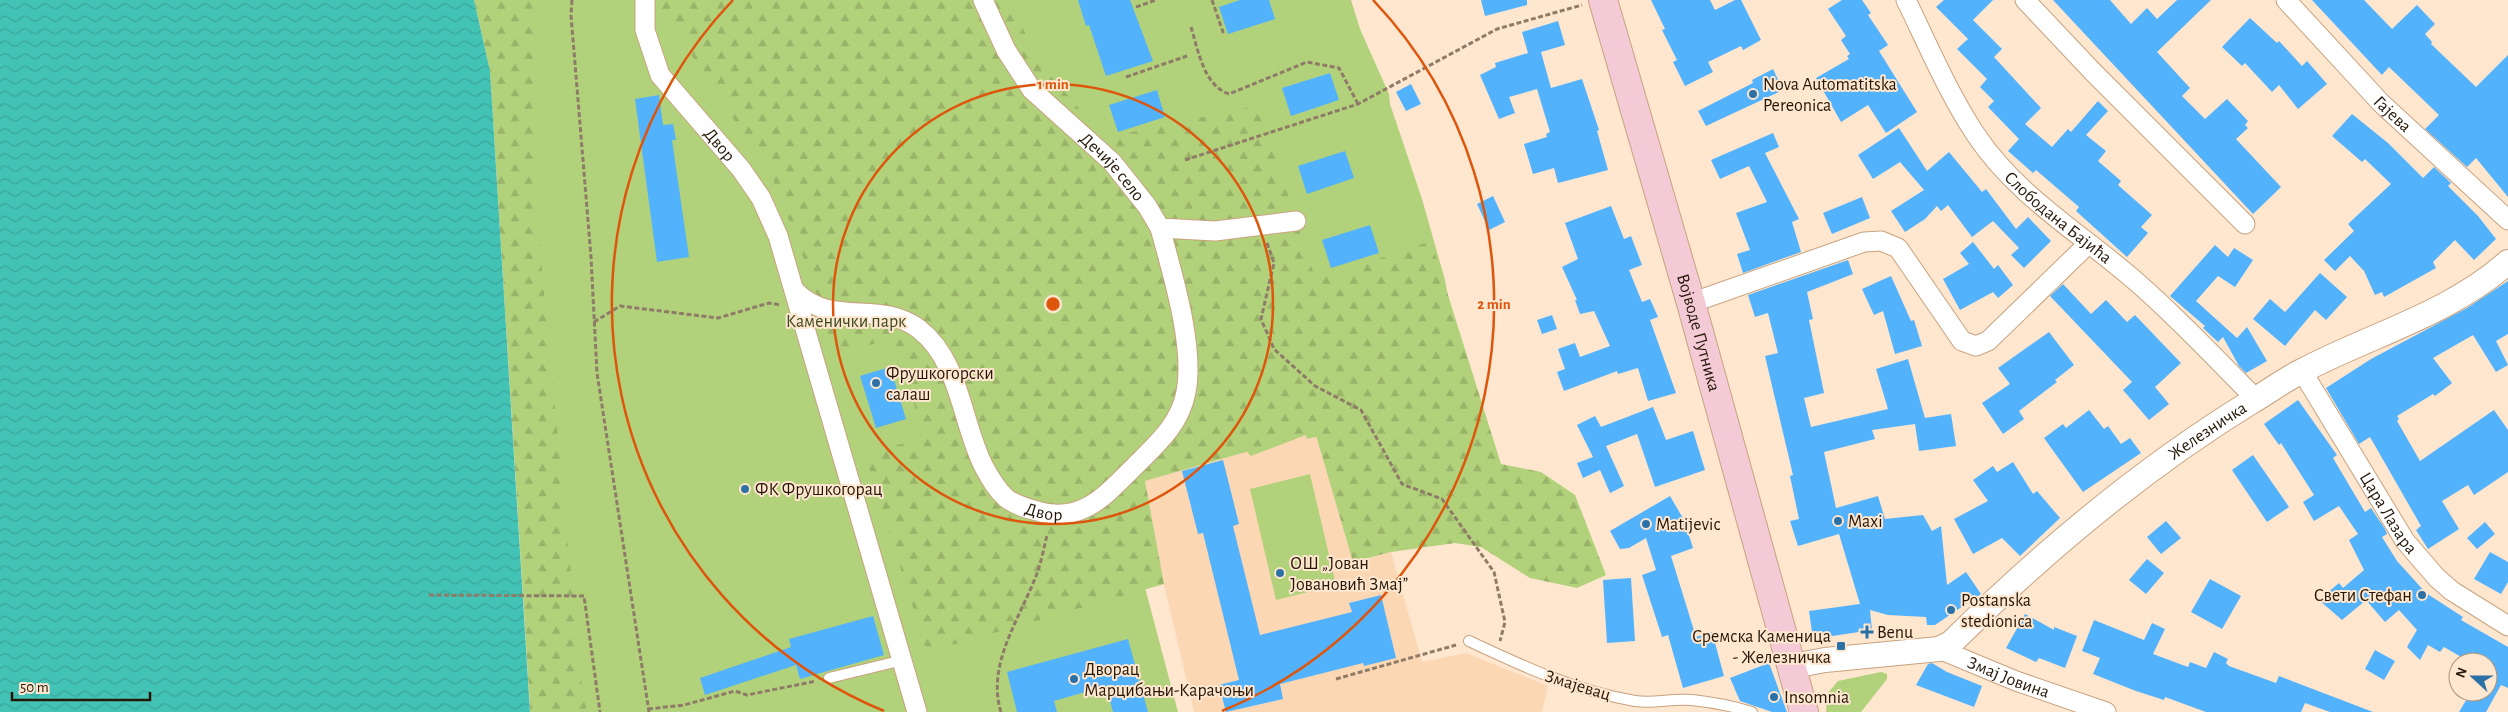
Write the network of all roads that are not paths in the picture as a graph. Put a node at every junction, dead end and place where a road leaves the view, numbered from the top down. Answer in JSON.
{"nodes":[{"id":1,"x":645,"y":0,"type":"edge"},
{"id":2,"x":983,"y":0,"type":"edge"},
{"id":3,"x":1906,"y":0,"type":"edge"},
{"id":4,"x":2025,"y":0,"type":"edge"},
{"id":5,"x":2286,"y":0,"type":"edge"},
{"id":6,"x":1595,"y":2,"type":"edge"},
{"id":7,"x":2508,"y":220,"type":"edge"},
{"id":8,"x":1296,"y":221,"type":"dead end"},
{"id":9,"x":2245,"y":224,"type":"dead end"},
{"id":10,"x":1160,"y":228,"type":"junction"},
{"id":11,"x":2088,"y":245,"type":"junction"},
{"id":12,"x":2508,"y":262,"type":"edge"},
{"id":13,"x":798,"y":299,"type":"junction"},
{"id":14,"x":1691,"y":303,"type":"junction"},
{"id":15,"x":2302,"y":371,"type":"junction"},
{"id":16,"x":2256,"y":399,"type":"junction"},
{"id":17,"x":2508,"y":626,"type":"edge"},
{"id":18,"x":1469,"y":641,"type":"road end"},
{"id":19,"x":1939,"y":649,"type":"junction"},
{"id":20,"x":902,"y":660,"type":"junction"},
{"id":21,"x":1793,"y":666,"type":"junction"},
{"id":22,"x":829,"y":678,"type":"road end"},
{"id":23,"x":917,"y":712,"type":"edge"},
{"id":24,"x":1752,"y":712,"type":"edge"},
{"id":25,"x":1804,"y":712,"type":"edge"},
{"id":26,"x":2106,"y":712,"type":"edge"}],
"edges":[{"from":1,"to":13,"type":"street","name":"Двор"},
{"from":2,"to":10,"type":"street","name":"Дечије село"},
{"from":3,"to":11,"type":"street","name":"Слободана Бајића"},
{"from":4,"to":9,"type":"street"},
{"from":5,"to":7,"type":"street","name":"Гајева"},
{"from":6,"to":14,"type":"main road","name":"Војводе Путника"},
{"from":8,"to":10,"type":"street"},
{"from":10,"to":13,"type":"street","name":"Двор"},
{"from":11,"to":14,"type":"street"},
{"from":11,"to":16,"type":"street","name":"Слободана Бајића"},
{"from":12,"to":15,"type":"street","name":"Железничка"},
{"from":13,"to":20,"type":"street","name":"Двор"},
{"from":14,"to":21,"type":"main road","name":"Војводе Путника"},
{"from":15,"to":16,"type":"street","name":"Железничка"},
{"from":15,"to":17,"type":"street","name":"Цара Лазара"},
{"from":16,"to":19,"type":"street","name":"Железничка"},
{"from":18,"to":24,"type":"lane","name":"Змајевац"},
{"from":19,"to":21,"type":"street"},
{"from":19,"to":26,"type":"street","name":"Змај Јовина"},
{"from":20,"to":22,"type":"lane"},
{"from":20,"to":23,"type":"street","name":"Двор"},
{"from":21,"to":25,"type":"main road","name":"Војводе Путника"}]}
